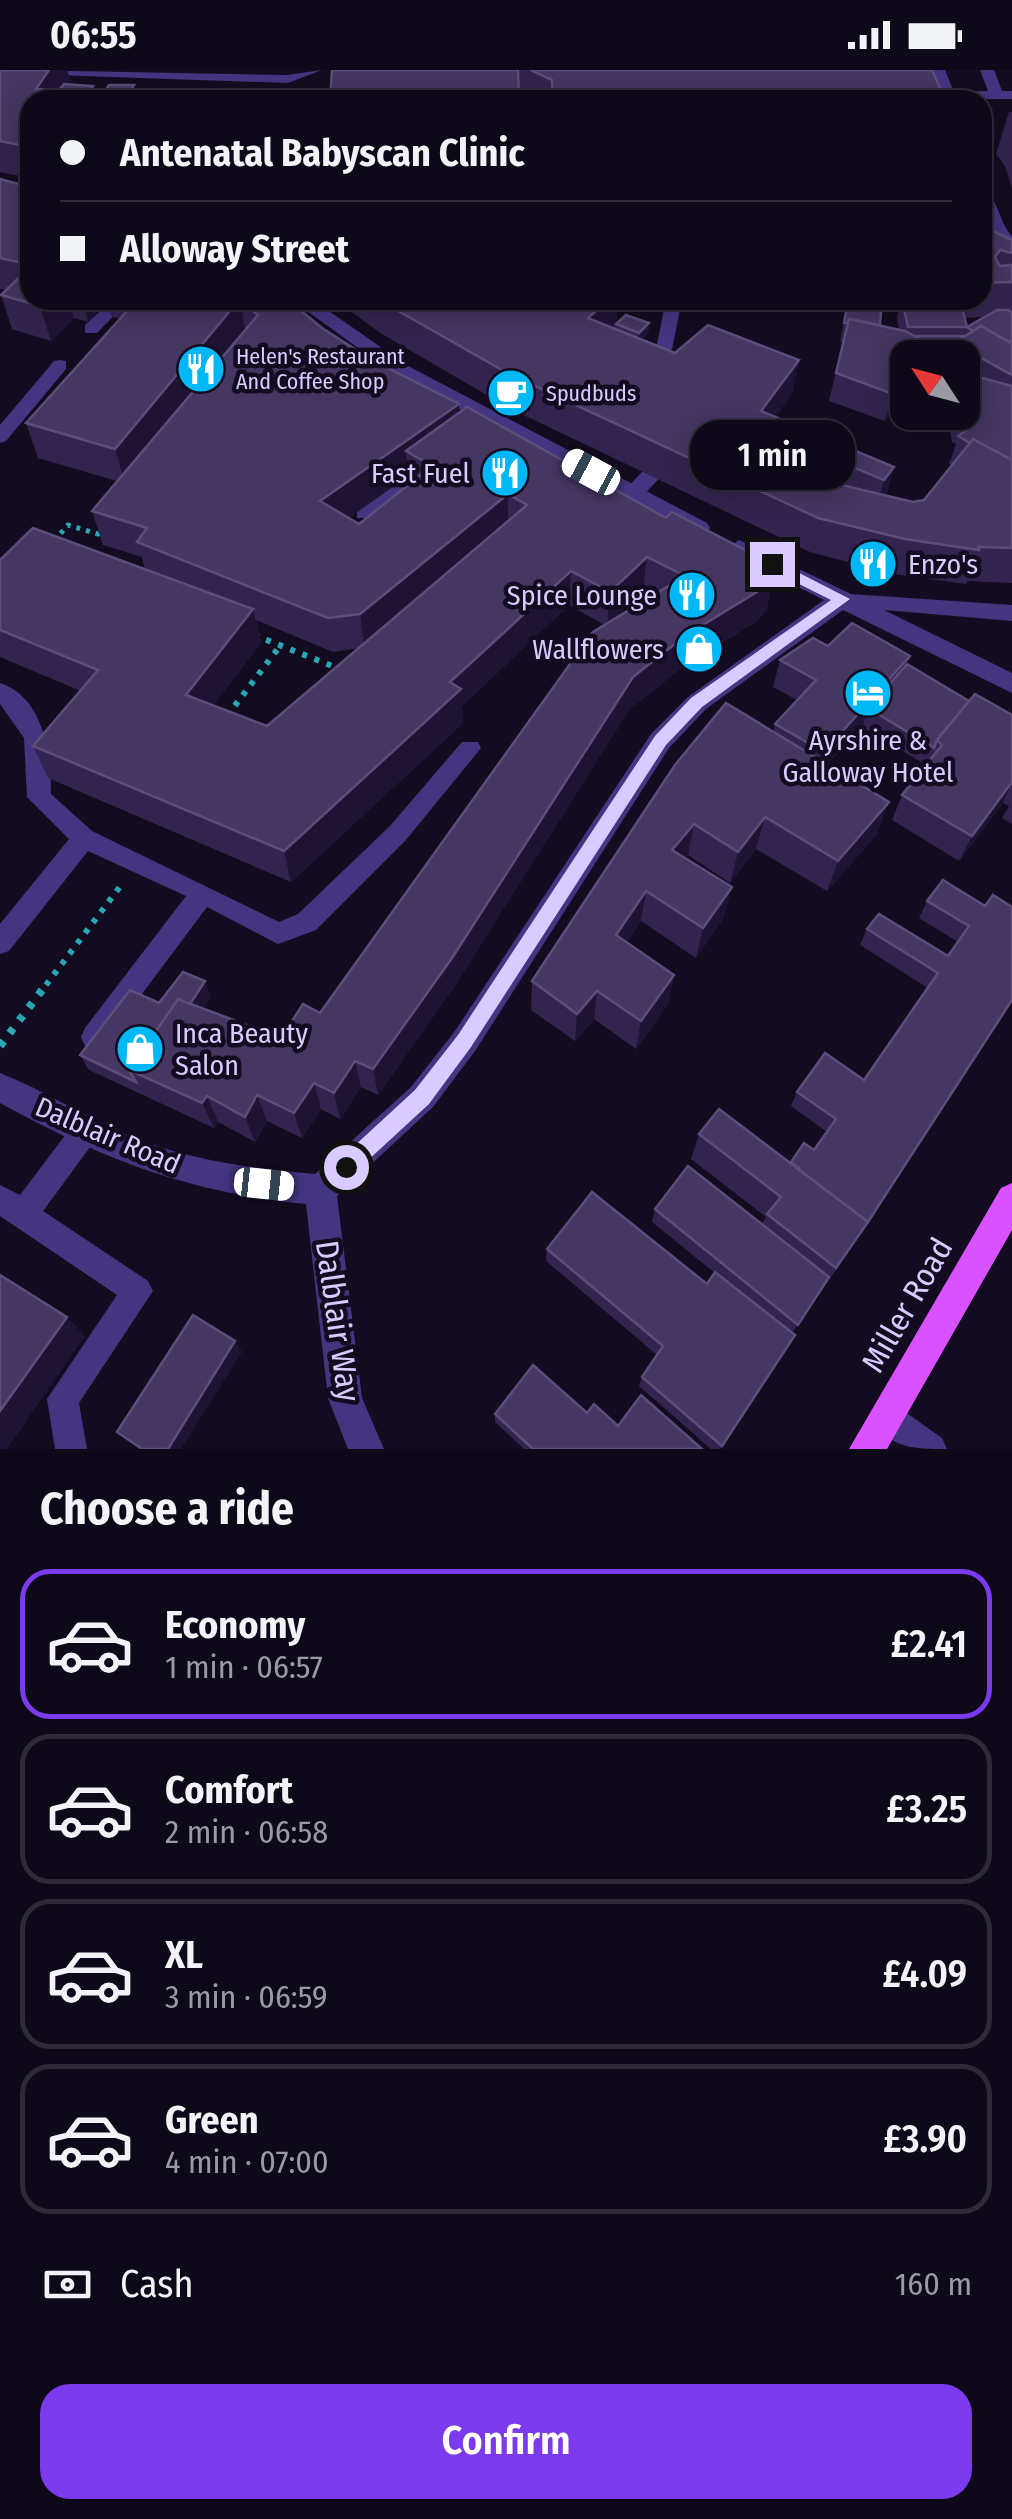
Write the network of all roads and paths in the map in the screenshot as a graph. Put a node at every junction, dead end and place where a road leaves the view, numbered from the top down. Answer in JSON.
{"nodes":[{"id":1,"x":26,"y":70,"type":"edge"},
{"id":2,"x":315,"y":70,"type":"edge"},
{"id":3,"x":988,"y":70,"type":"edge"},
{"id":4,"x":1004,"y":96,"type":"edge"},
{"id":5,"x":111,"y":310,"type":"edge"},
{"id":6,"x":315,"y":310,"type":"edge"},
{"id":7,"x":672,"y":310,"type":"edge"},
{"id":8,"x":91,"y":329,"type":"dead end"},
{"id":9,"x":664,"y":348,"type":"edge"},
{"id":10,"x":60,"y":365,"type":"dead end"},
{"id":11,"x":980,"y":395,"type":"edge"},
{"id":12,"x":1012,"y":412,"type":"edge"},
{"id":13,"x":0,"y":436,"type":"edge"},
{"id":14,"x":685,"y":438,"type":"edge"},
{"id":15,"x":444,"y":454,"type":"edge"},
{"id":16,"x":632,"y":494,"type":"junction"},
{"id":17,"x":364,"y":513,"type":"dead end"},
{"id":18,"x":110,"y":519,"type":"edge"},
{"id":19,"x":43,"y":554,"type":"edge"},
{"id":20,"x":842,"y":599,"type":"junction"},
{"id":21,"x":1012,"y":613,"type":"edge"},
{"id":22,"x":244,"y":632,"type":"edge"},
{"id":23,"x":351,"y":673,"type":"edge"},
{"id":24,"x":1012,"y":684,"type":"edge"},
{"id":25,"x":0,"y":691,"type":"edge"},
{"id":26,"x":470,"y":748,"type":"dead end"},
{"id":27,"x":84,"y":838,"type":"junction"},
{"id":28,"x":203,"y":893,"type":"junction"},
{"id":29,"x":0,"y":943,"type":"edge"},
{"id":30,"x":94,"y":1037,"type":"edge"},
{"id":31,"x":0,"y":1086,"type":"edge"},
{"id":32,"x":86,"y":1130,"type":"junction"},
{"id":33,"x":320,"y":1190,"type":"junction"},
{"id":34,"x":12,"y":1206,"type":"edge"},
{"id":35,"x":1008,"y":1214,"type":"edge"},
{"id":36,"x":887,"y":1415,"type":"junction"},
{"id":37,"x":71,"y":1449,"type":"edge"},
{"id":38,"x":366,"y":1449,"type":"edge"},
{"id":39,"x":867,"y":1449,"type":"edge"},
{"id":40,"x":931,"y":1449,"type":"edge"}],
"edges":[{"from":1,"to":2,"type":"street"},
{"from":3,"to":4,"type":"lane"},
{"from":5,"to":8,"type":"lane"},
{"from":6,"to":16,"type":"street"},
{"from":7,"to":9,"type":"lane"},
{"from":10,"to":13,"type":"lane"},
{"from":11,"to":12,"type":"lane"},
{"from":14,"to":16,"type":"street"},
{"from":15,"to":17,"type":"lane"},
{"from":16,"to":20,"type":"street"},
{"from":18,"to":19,"type":"path"},
{"from":20,"to":21,"type":"street"},
{"from":20,"to":24,"type":"street"},
{"from":20,"to":33,"type":"street"},
{"from":22,"to":23,"type":"path"},
{"from":25,"to":27,"type":"lane"},
{"from":26,"to":28,"type":"lane"},
{"from":27,"to":28,"type":"lane"},
{"from":27,"to":29,"type":"lane"},
{"from":28,"to":30,"type":"lane"},
{"from":31,"to":32,"type":"street","name":"Dalblair Road"},
{"from":32,"to":33,"type":"street","name":"Dalblair Road"},
{"from":32,"to":34,"type":"lane"},
{"from":33,"to":38,"type":"street","name":"Dalblair Way"},
{"from":34,"to":37,"type":"lane"},
{"from":35,"to":36,"type":"main road","name":"Miller Road"},
{"from":36,"to":39,"type":"main road","name":"Miller Road"},
{"from":36,"to":40,"type":"lane"}]}
